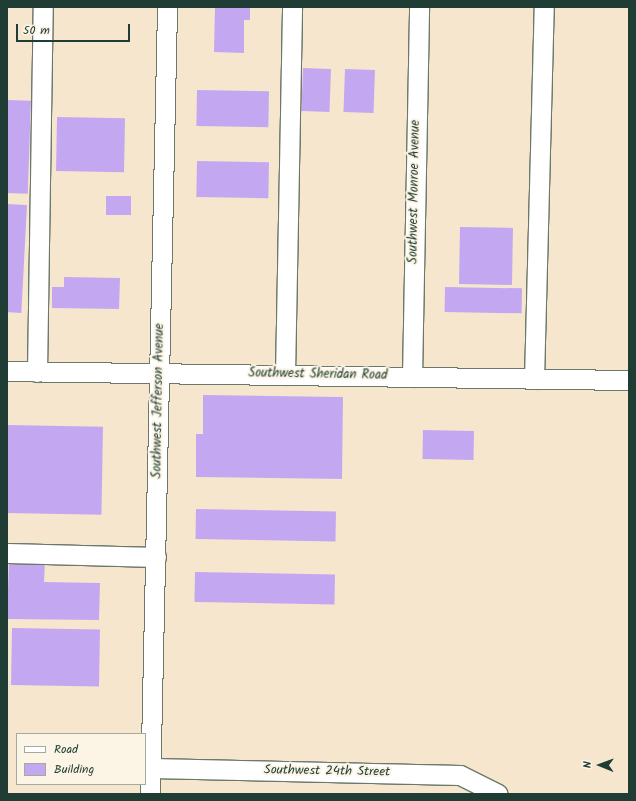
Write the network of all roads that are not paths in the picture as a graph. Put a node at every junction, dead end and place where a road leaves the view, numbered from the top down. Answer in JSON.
{"nodes":[{"id":1,"x":43,"y":7,"type":"edge"},
{"id":2,"x":167,"y":7,"type":"edge"},
{"id":3,"x":292,"y":7,"type":"edge"},
{"id":4,"x":419,"y":7,"type":"edge"},
{"id":5,"x":544,"y":7,"type":"edge"},
{"id":6,"x":7,"y":371,"type":"edge"},
{"id":7,"x":37,"y":372,"type":"junction"},
{"id":8,"x":160,"y":373,"type":"junction"},
{"id":9,"x":285,"y":375,"type":"junction"},
{"id":10,"x":412,"y":377,"type":"junction"},
{"id":11,"x":534,"y":379,"type":"junction"},
{"id":12,"x":629,"y":380,"type":"edge"},
{"id":13,"x":7,"y":553,"type":"edge"},
{"id":14,"x":156,"y":557,"type":"junction"},
{"id":15,"x":152,"y":768,"type":"junction"},
{"id":16,"x":150,"y":794,"type":"edge"},
{"id":17,"x":498,"y":794,"type":"edge"}],
"edges":[{"from":1,"to":7,"type":"street"},
{"from":2,"to":8,"type":"street","name":"Southwest Jefferson Avenue"},
{"from":3,"to":9,"type":"street"},
{"from":4,"to":10,"type":"street","name":"Southwest Monroe Avenue"},
{"from":5,"to":11,"type":"street"},
{"from":6,"to":7,"type":"street","name":"Southwest Sheridan Road"},
{"from":7,"to":8,"type":"street","name":"Southwest Sheridan Road"},
{"from":8,"to":9,"type":"street","name":"Southwest Sheridan Road"},
{"from":8,"to":14,"type":"street","name":"Southwest Jefferson Avenue"},
{"from":9,"to":10,"type":"street","name":"Southwest Sheridan Road"},
{"from":10,"to":11,"type":"street","name":"Southwest Sheridan Road"},
{"from":11,"to":12,"type":"street","name":"Southwest Sheridan Road"},
{"from":13,"to":14,"type":"street"},
{"from":14,"to":15,"type":"street","name":"Southwest Jefferson Avenue"},
{"from":15,"to":16,"type":"street","name":"Southwest Jefferson Avenue"},
{"from":15,"to":17,"type":"street","name":"Southwest 24th Street"}]}
